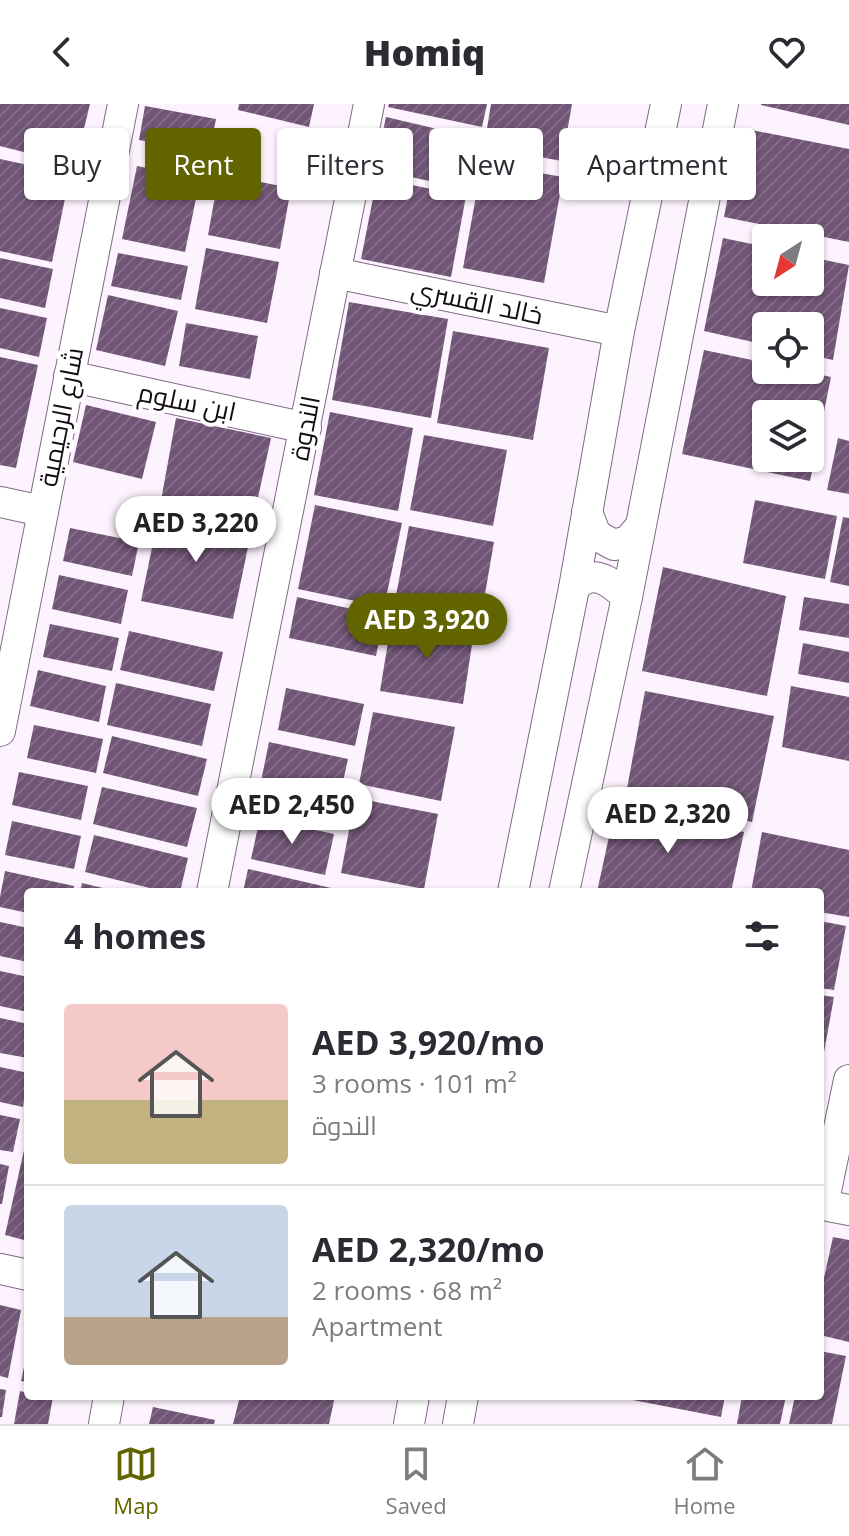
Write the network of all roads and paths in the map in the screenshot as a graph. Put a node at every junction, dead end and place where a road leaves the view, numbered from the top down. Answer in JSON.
{"nodes":[{"id":1,"x":123,"y":104,"type":"edge"},
{"id":2,"x":369,"y":104,"type":"edge"},
{"id":3,"x":666,"y":104,"type":"edge"},
{"id":4,"x":723,"y":104,"type":"edge"},
{"id":5,"x":335,"y":273,"type":"junction"},
{"id":6,"x":619,"y":331,"type":"junction"},
{"id":7,"x":69,"y":376,"type":"junction"},
{"id":8,"x":306,"y":428,"type":"junction"},
{"id":9,"x":0,"y":502,"type":"edge"},
{"id":10,"x":42,"y":511,"type":"junction"},
{"id":11,"x":587,"y":512,"type":"junction"},
{"id":12,"x":640,"y":527,"type":"junction"},
{"id":13,"x":574,"y":588,"type":"junction"},
{"id":14,"x":627,"y":597,"type":"junction"},
{"id":15,"x":0,"y":729,"type":"edge"},
{"id":16,"x":213,"y":888,"type":"edge"},
{"id":17,"x":514,"y":888,"type":"edge"},
{"id":18,"x":565,"y":888,"type":"edge"},
{"id":19,"x":849,"y":1080,"type":"edge"},
{"id":20,"x":836,"y":1207,"type":"edge"},
{"id":21,"x":0,"y":1269,"type":"edge"},
{"id":22,"x":24,"y":1274,"type":"edge"},
{"id":23,"x":108,"y":1400,"type":"edge"},
{"id":24,"x":413,"y":1400,"type":"edge"},
{"id":25,"x":462,"y":1400,"type":"edge"},
{"id":26,"x":104,"y":1424,"type":"edge"},
{"id":27,"x":409,"y":1424,"type":"edge"},
{"id":28,"x":458,"y":1424,"type":"edge"}],
"edges":[{"from":1,"to":7,"type":"street","name":"شارع الرحيمية"},
{"from":2,"to":5,"type":"street","name":"الندوة"},
{"from":3,"to":6,"type":"street"},
{"from":4,"to":12,"type":"street"},
{"from":5,"to":6,"type":"street","name":"خالد القسري"},
{"from":5,"to":8,"type":"street","name":"الندوة"},
{"from":6,"to":11,"type":"street"},
{"from":7,"to":8,"type":"street","name":"ابن سلوم"},
{"from":7,"to":10,"type":"street","name":"شارع الرحيمية"},
{"from":8,"to":16,"type":"street","name":"الندوة"},
{"from":9,"to":10,"type":"street"},
{"from":10,"to":15,"type":"street","name":"شارع الرحيمية"},
{"from":11,"to":12,"type":"street"},
{"from":11,"to":13,"type":"street"},
{"from":12,"to":14,"type":"street"},
{"from":13,"to":14,"type":"street"},
{"from":13,"to":17,"type":"street"},
{"from":14,"to":18,"type":"street"},
{"from":19,"to":20,"type":"street"},
{"from":21,"to":22,"type":"street"},
{"from":23,"to":26,"type":"street"},
{"from":24,"to":27,"type":"street"},
{"from":25,"to":28,"type":"street"}]}
